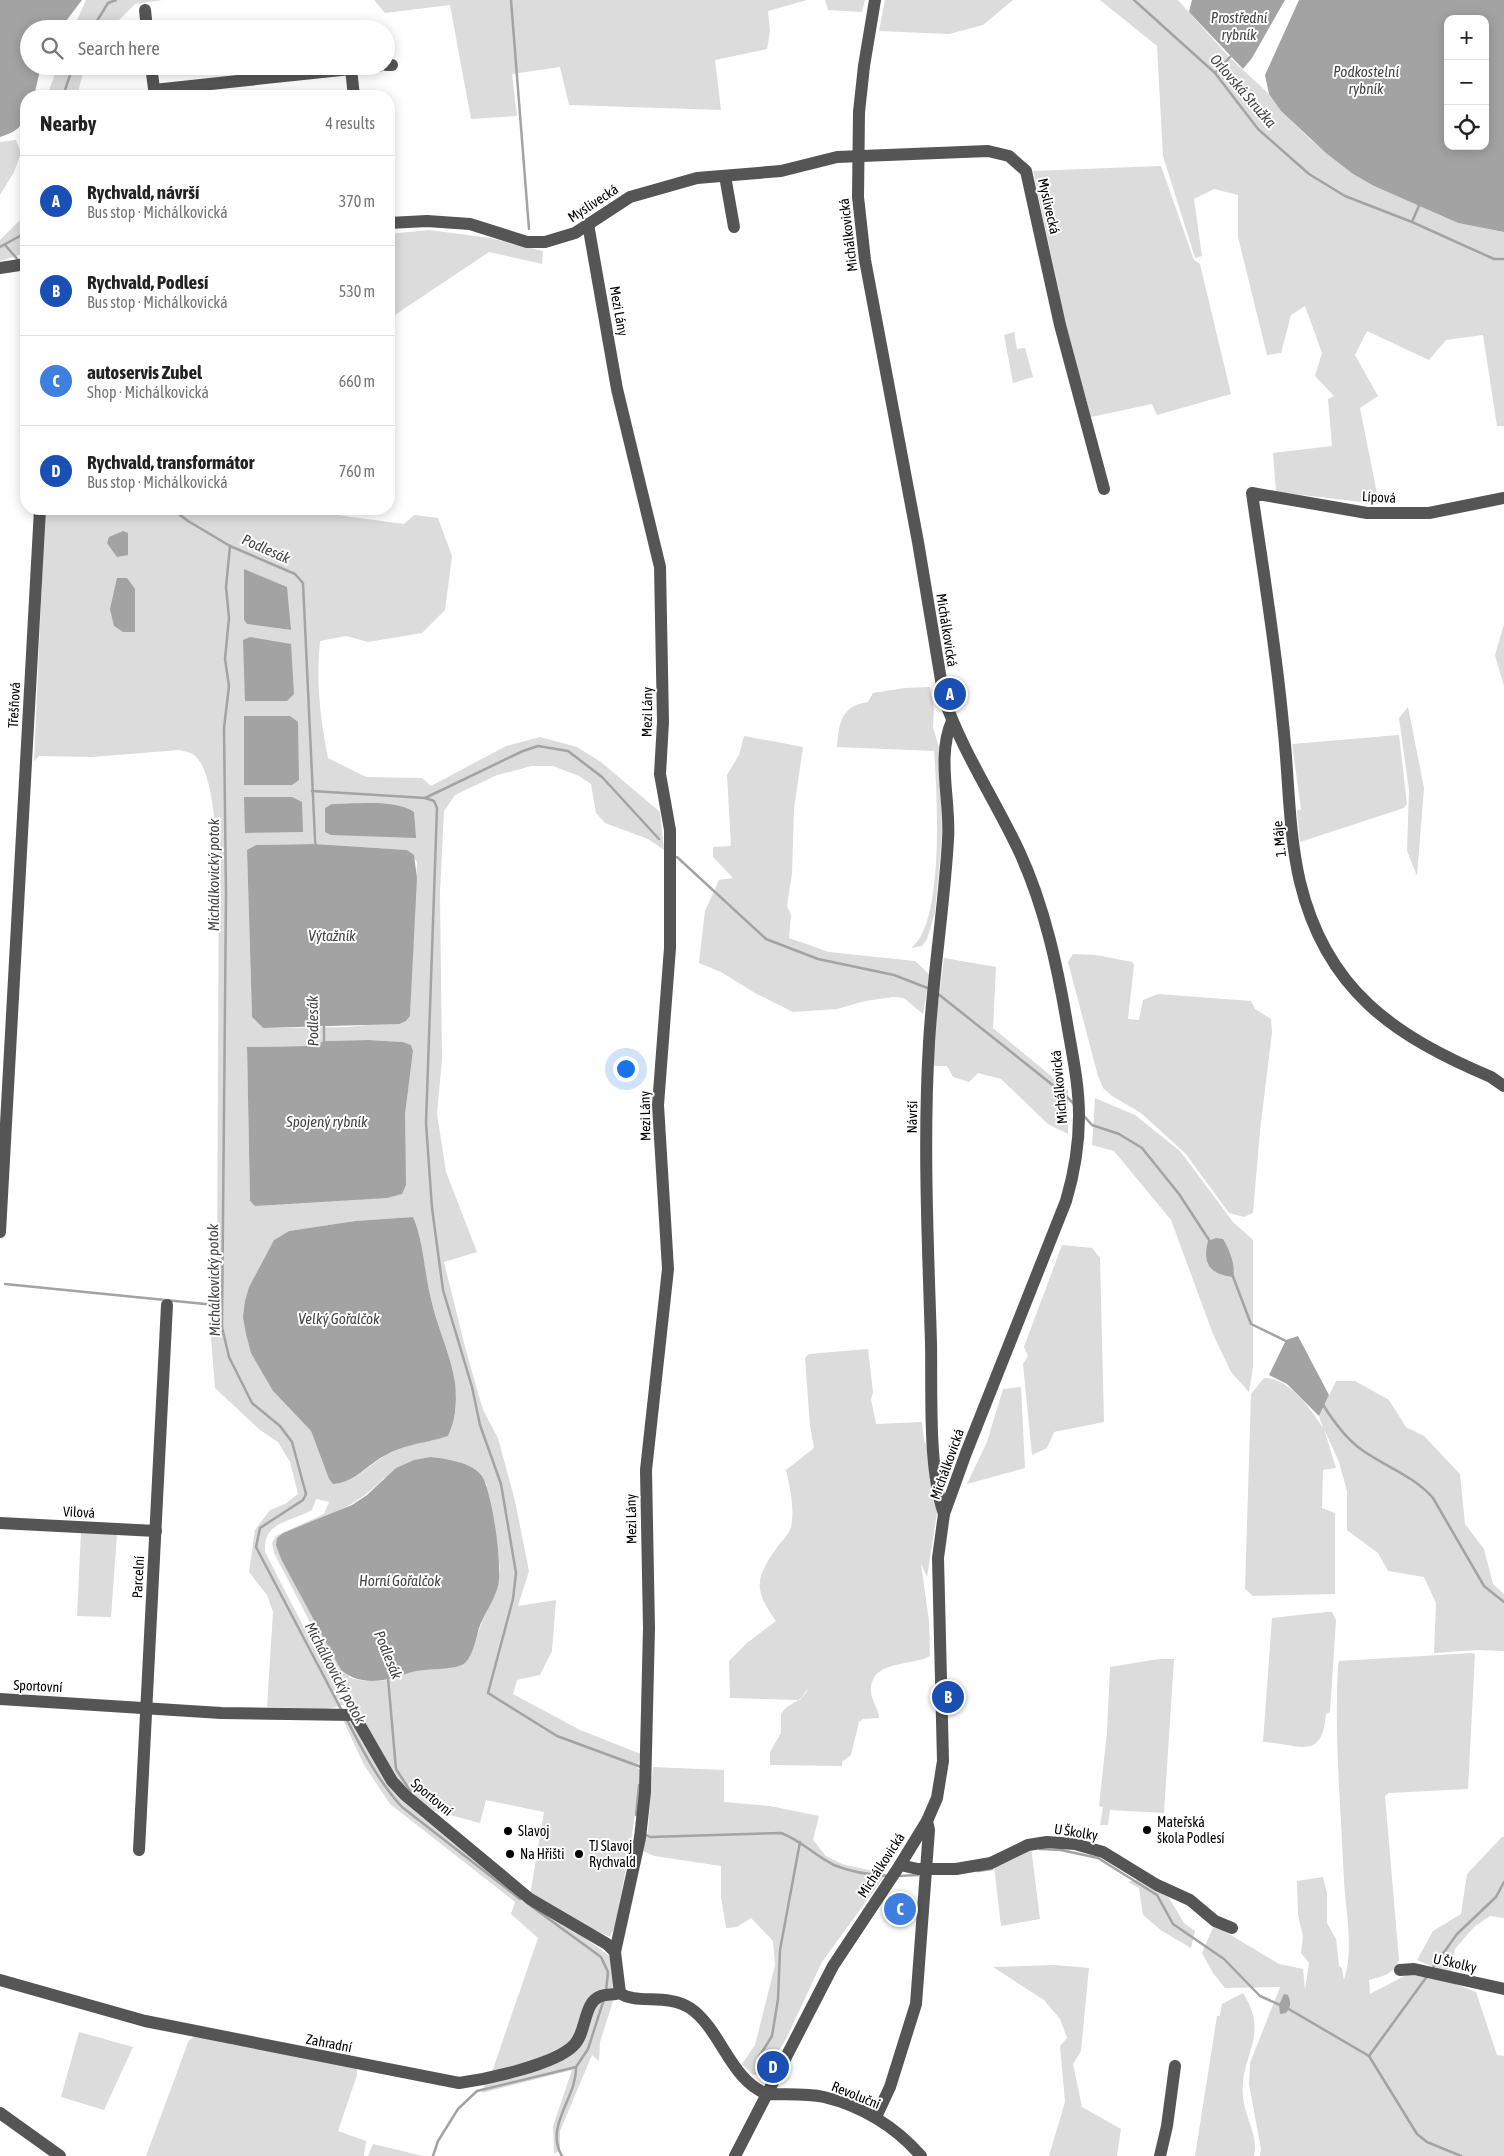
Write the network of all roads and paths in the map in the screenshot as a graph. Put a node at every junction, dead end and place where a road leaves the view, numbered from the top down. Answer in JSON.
{"nodes":[{"id":1,"x":876,"y":0,"type":"edge"},
{"id":2,"x":145,"y":10,"type":"dead end"},
{"id":3,"x":146,"y":20,"type":"edge"},
{"id":4,"x":152,"y":75,"type":"edge"},
{"id":5,"x":302,"y":75,"type":"edge"},
{"id":6,"x":352,"y":75,"type":"edge"},
{"id":7,"x":154,"y":90,"type":"edge"},
{"id":8,"x":179,"y":90,"type":"edge"},
{"id":9,"x":353,"y":90,"type":"edge"},
{"id":10,"x":857,"y":157,"type":"junction"},
{"id":11,"x":725,"y":176,"type":"junction"},
{"id":12,"x":395,"y":224,"type":"edge"},
{"id":13,"x":588,"y":224,"type":"junction"},
{"id":14,"x":734,"y":227,"type":"dead end"},
{"id":15,"x":20,"y":265,"type":"edge"},
{"id":16,"x":4,"y":267,"type":"edge"},
{"id":17,"x":1104,"y":488,"type":"dead end"},
{"id":18,"x":1252,"y":493,"type":"joint"},
{"id":19,"x":1504,"y":498,"type":"edge"},
{"id":20,"x":40,"y":515,"type":"edge"},
{"id":21,"x":952,"y":721,"type":"junction"},
{"id":22,"x":1504,"y":1086,"type":"edge"},
{"id":23,"x":0,"y":1232,"type":"edge"},
{"id":24,"x":167,"y":1305,"type":"dead end"},
{"id":25,"x":944,"y":1514,"type":"junction"},
{"id":26,"x":0,"y":1523,"type":"edge"},
{"id":27,"x":156,"y":1531,"type":"junction"},
{"id":28,"x":0,"y":1699,"type":"edge"},
{"id":29,"x":146,"y":1708,"type":"junction"},
{"id":30,"x":927,"y":1821,"type":"junction"},
{"id":31,"x":139,"y":1850,"type":"dead end"},
{"id":32,"x":900,"y":1865,"type":"junction"},
{"id":33,"x":926,"y":1868,"type":"junction"},
{"id":34,"x":1232,"y":1928,"type":"dead end"},
{"id":35,"x":615,"y":1952,"type":"junction"},
{"id":36,"x":1400,"y":1970,"type":"dead end"},
{"id":37,"x":0,"y":1980,"type":"edge"},
{"id":38,"x":1504,"y":1989,"type":"edge"},
{"id":39,"x":612,"y":1995,"type":"junction"},
{"id":40,"x":1175,"y":2066,"type":"dead end"},
{"id":41,"x":767,"y":2094,"type":"junction"},
{"id":42,"x":0,"y":2113,"type":"edge"},
{"id":43,"x":876,"y":2117,"type":"junction"},
{"id":44,"x":60,"y":2156,"type":"edge"},
{"id":45,"x":735,"y":2156,"type":"edge"},
{"id":46,"x":921,"y":2156,"type":"edge"},
{"id":47,"x":1160,"y":2156,"type":"edge"}],
"edges":[{"from":1,"to":10,"type":"street","name":"Michálkovická"},
{"from":2,"to":3,"type":"street"},
{"from":4,"to":7,"type":"street"},
{"from":5,"to":8,"type":"street"},
{"from":6,"to":9,"type":"street"},
{"from":10,"to":11,"type":"street","name":"Myslivecká"},
{"from":10,"to":17,"type":"street","name":"Myslivecká"},
{"from":10,"to":21,"type":"street","name":"Michálkovická"},
{"from":11,"to":13,"type":"street","name":"Myslivecká"},
{"from":11,"to":14,"type":"street"},
{"from":12,"to":13,"type":"street","name":"Myslivecká"},
{"from":13,"to":35,"type":"street","name":"Mezi Lány"},
{"from":15,"to":16,"type":"street"},
{"from":18,"to":19,"type":"street","name":"Lípová"},
{"from":18,"to":22,"type":"street","name":"1. Máje"},
{"from":20,"to":23,"type":"street","name":"Třešňová"},
{"from":21,"to":25,"type":"street","name":"Návrší"},
{"from":21,"to":25,"type":"street","name":"Michálkovická"},
{"from":24,"to":27,"type":"street","name":"Parcelní"},
{"from":25,"to":30,"type":"street","name":"Michálkovická"},
{"from":26,"to":27,"type":"street","name":"Vilová"},
{"from":27,"to":29,"type":"street","name":"Parcelní"},
{"from":28,"to":29,"type":"street","name":"Sportovní"},
{"from":29,"to":31,"type":"street","name":"Parcelní"},
{"from":29,"to":35,"type":"street","name":"Sportovní"},
{"from":30,"to":32,"type":"street","name":"Michálkovická"},
{"from":30,"to":33,"type":"street"},
{"from":32,"to":33,"type":"street","name":"U Školky"},
{"from":32,"to":41,"type":"street","name":"Michálkovická"},
{"from":33,"to":34,"type":"street","name":"U Školky"},
{"from":33,"to":43,"type":"street"},
{"from":35,"to":39,"type":"street"},
{"from":36,"to":38,"type":"street","name":"U Školky"},
{"from":37,"to":39,"type":"street","name":"Zahradní"},
{"from":39,"to":41,"type":"street"},
{"from":40,"to":47,"type":"street"},
{"from":41,"to":43,"type":"street","name":"Revoluční"},
{"from":41,"to":45,"type":"street","name":"Michálkovická"},
{"from":42,"to":44,"type":"street"},
{"from":43,"to":46,"type":"street","name":"Revoluční"}]}
